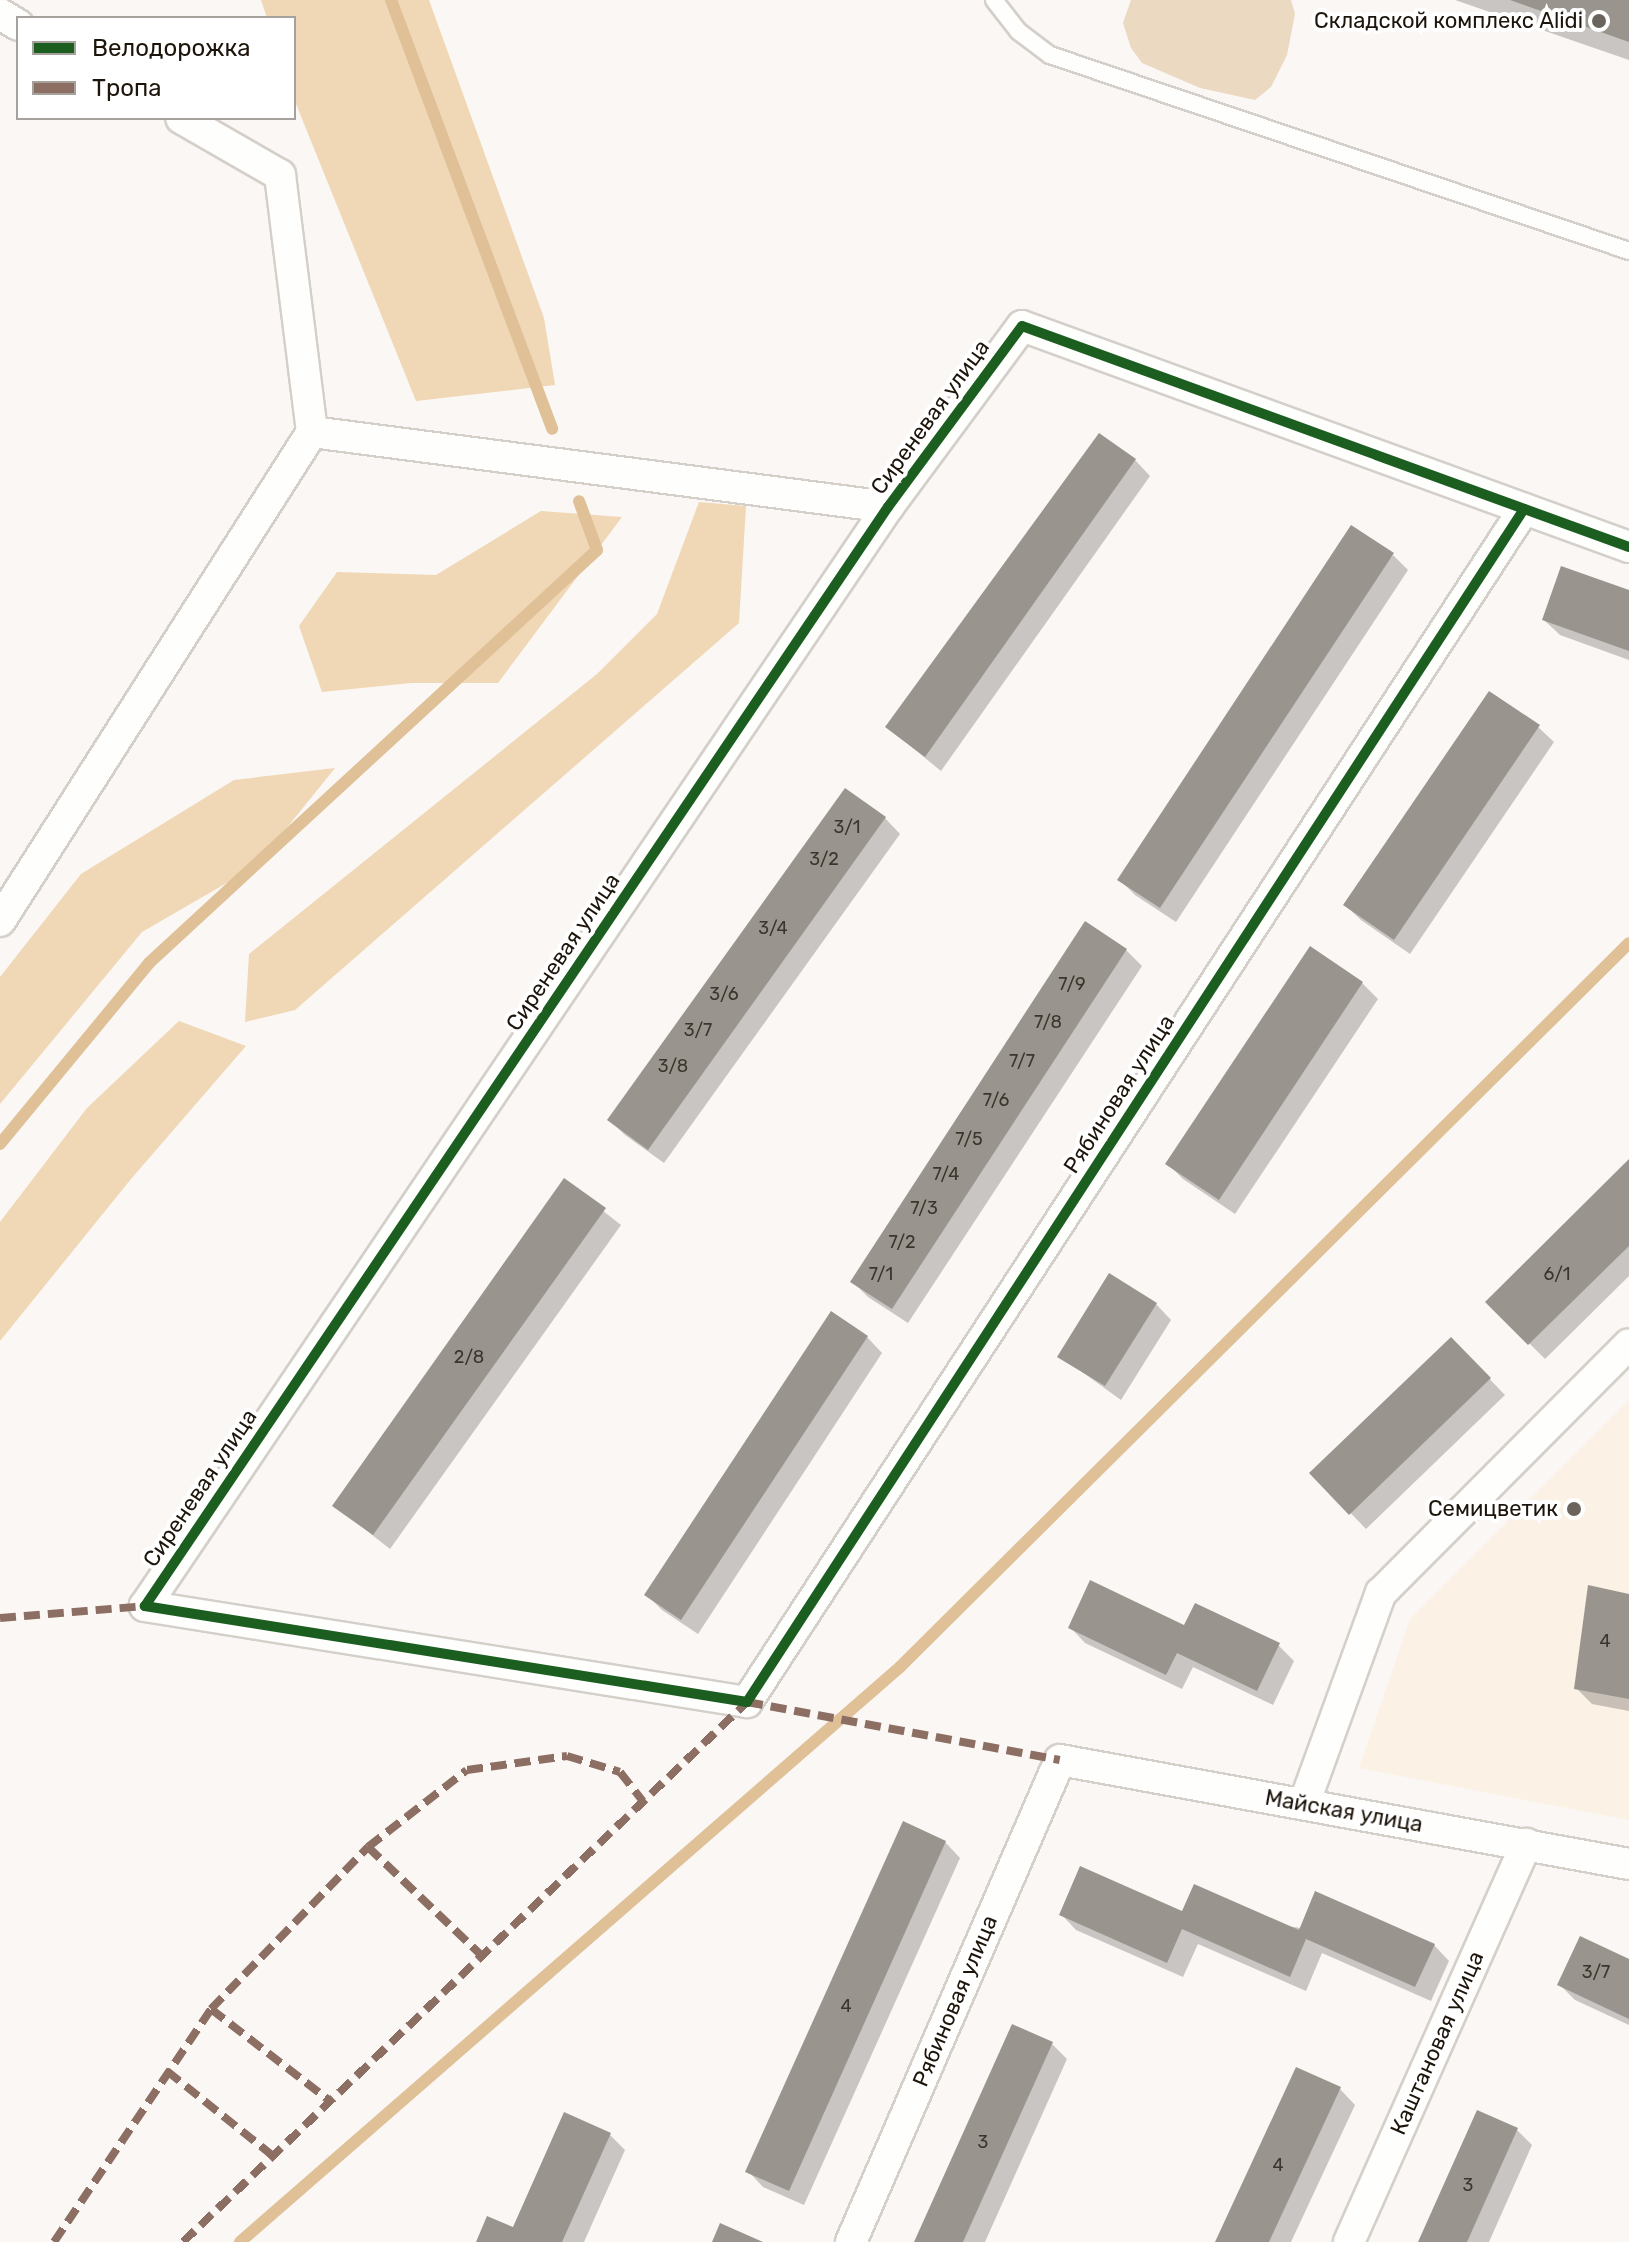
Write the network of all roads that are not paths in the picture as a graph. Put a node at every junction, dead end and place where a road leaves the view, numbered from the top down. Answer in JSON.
{"nodes":[{"id":1,"x":994,"y":0,"type":"edge"},
{"id":2,"x":184,"y":120,"type":"edge"},
{"id":3,"x":1629,"y":251,"type":"edge"},
{"id":4,"x":312,"y":432,"type":"junction"},
{"id":5,"x":888,"y":507,"type":"junction"},
{"id":6,"x":1524,"y":509,"type":"junction"},
{"id":7,"x":1629,"y":547,"type":"edge"},
{"id":8,"x":0,"y":921,"type":"edge"},
{"id":9,"x":1629,"y":1344,"type":"edge"},
{"id":10,"x":747,"y":1702,"type":"joint"},
{"id":11,"x":1060,"y":1760,"type":"joint"},
{"id":12,"x":1304,"y":1804,"type":"junction"},
{"id":13,"x":1526,"y":1844,"type":"junction"},
{"id":14,"x":1629,"y":1864,"type":"edge"},
{"id":15,"x":851,"y":2242,"type":"edge"},
{"id":16,"x":1349,"y":2242,"type":"edge"}],
"edges":[{"from":1,"to":3,"type":"lane"},
{"from":2,"to":4,"type":"street"},
{"from":4,"to":5,"type":"street"},
{"from":4,"to":8,"type":"street"},
{"from":5,"to":6,"type":"street","name":"Сиреневая улица"},
{"from":5,"to":10,"type":"street","name":"Сиреневая улица"},
{"from":6,"to":7,"type":"street"},
{"from":6,"to":10,"type":"street","name":"Рябиновая улица"},
{"from":9,"to":12,"type":"street"},
{"from":11,"to":12,"type":"street","name":"Майская улица"},
{"from":11,"to":15,"type":"street","name":"Рябиновая улица"},
{"from":12,"to":13,"type":"street","name":"Майская улица"},
{"from":13,"to":14,"type":"street","name":"Майская улица"},
{"from":13,"to":16,"type":"street","name":"Каштановая улица"}]}
